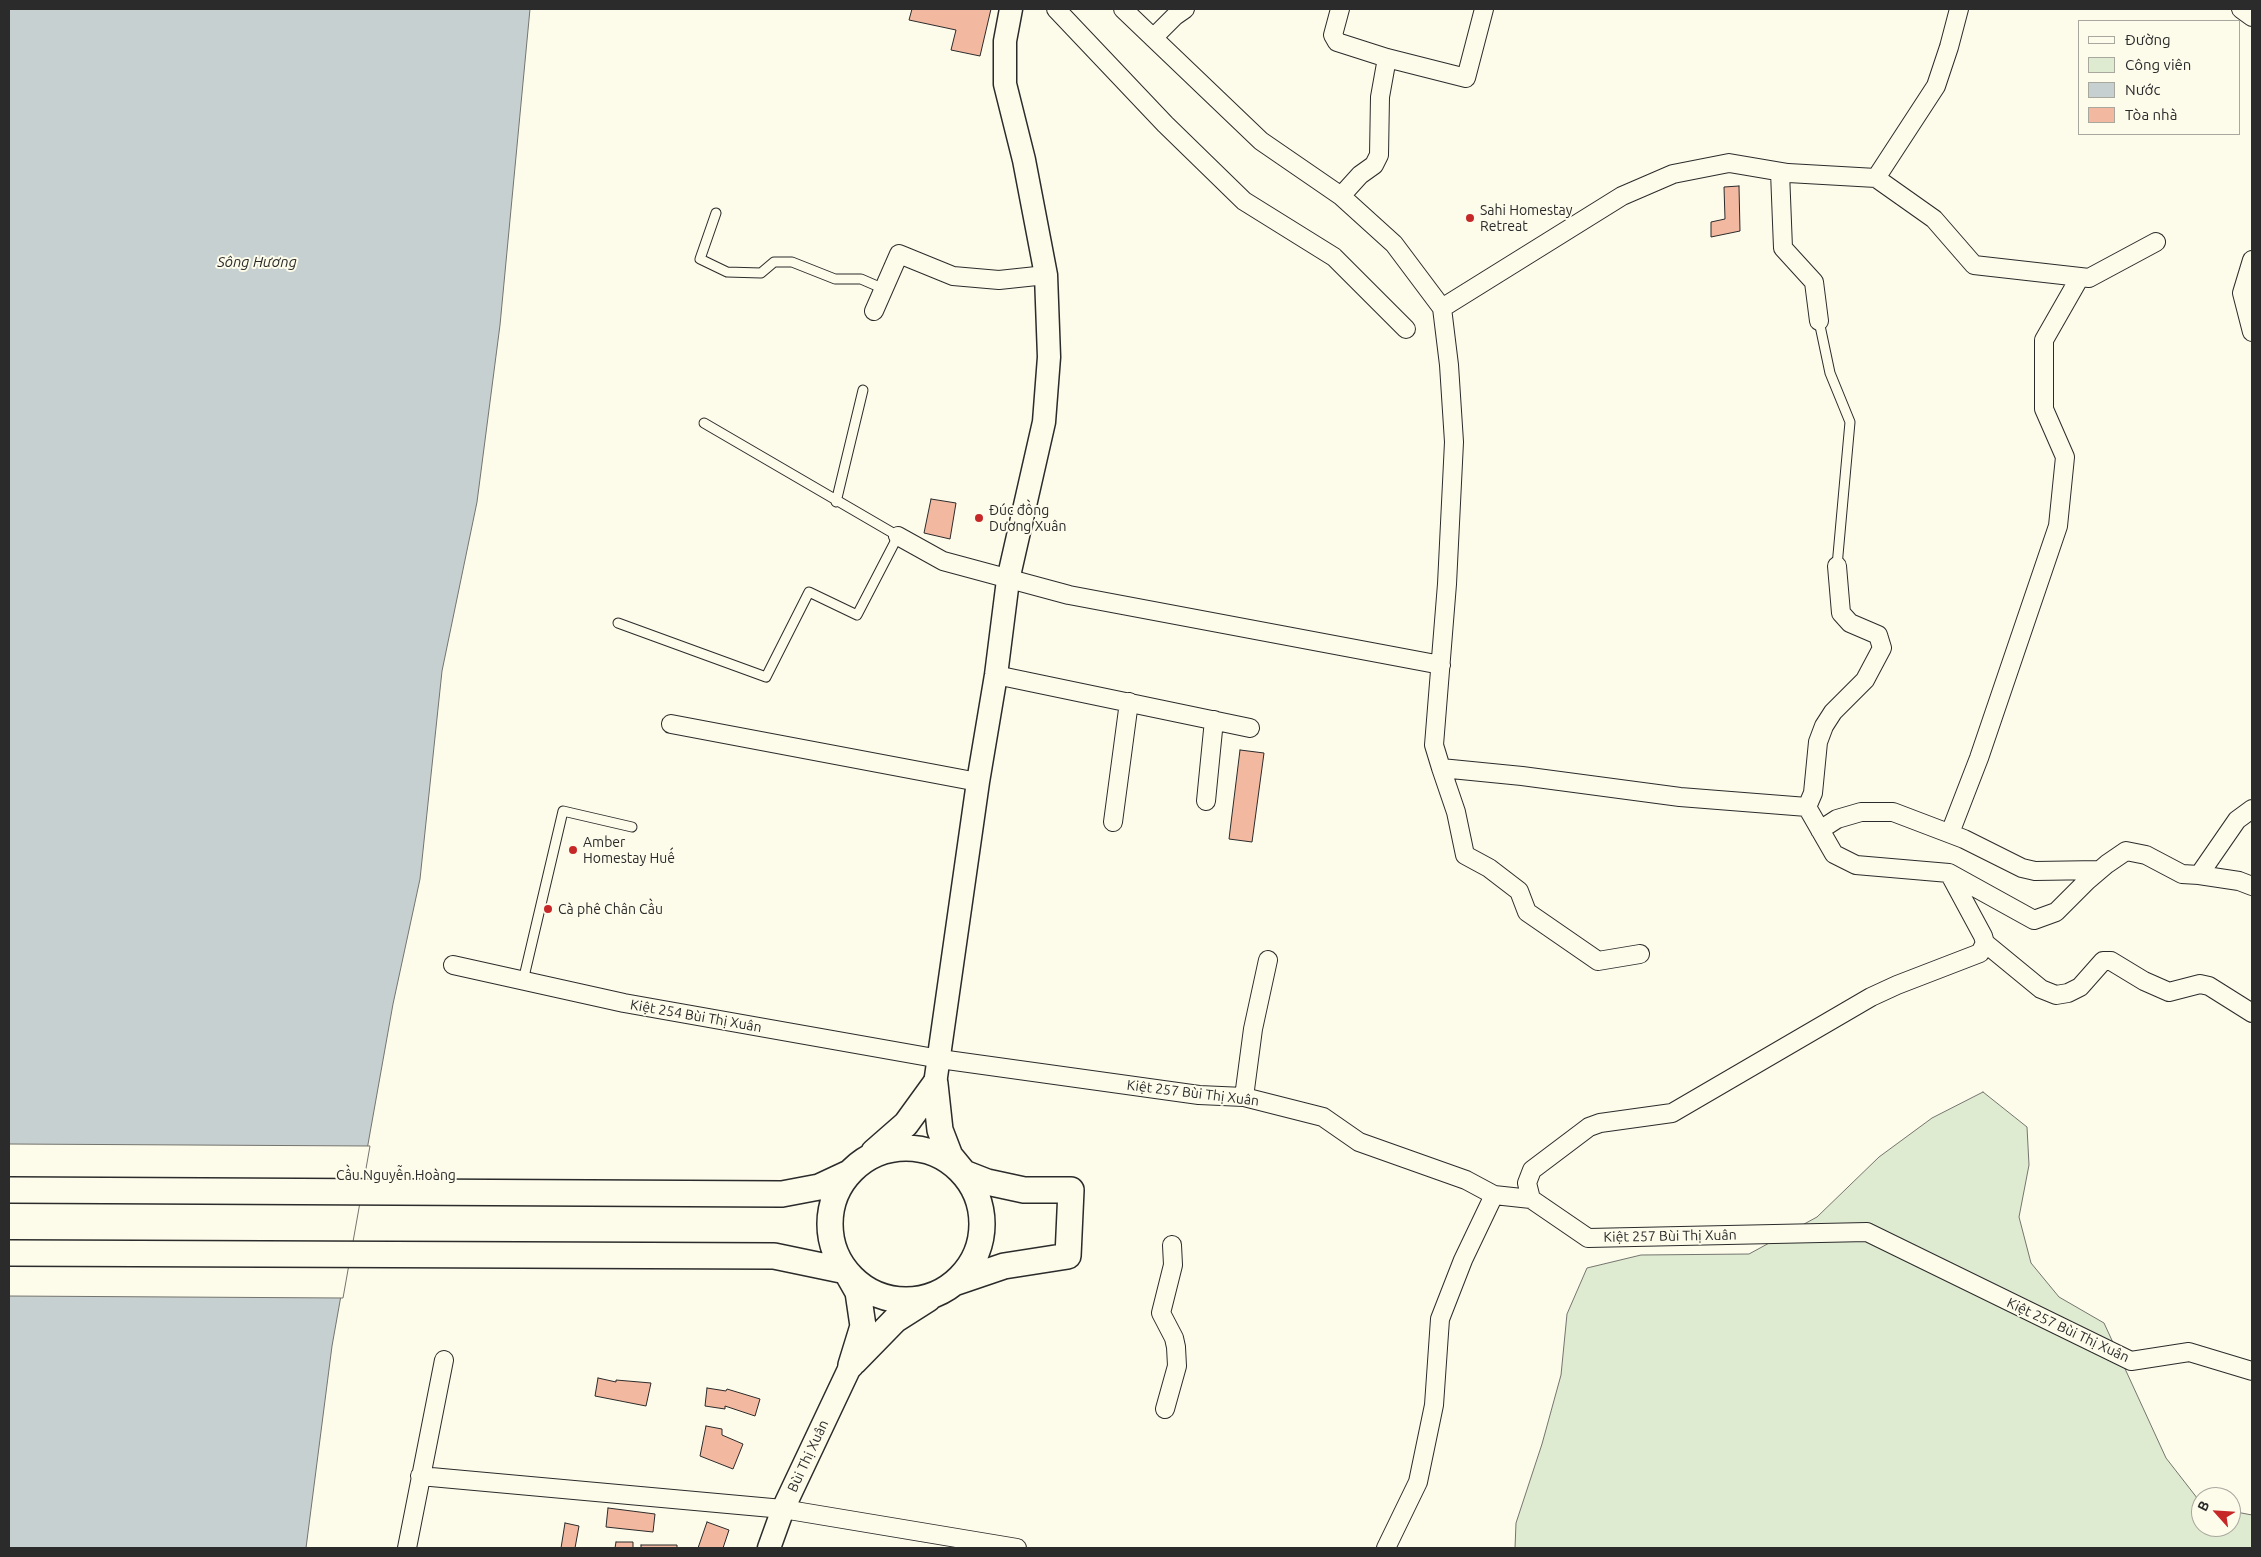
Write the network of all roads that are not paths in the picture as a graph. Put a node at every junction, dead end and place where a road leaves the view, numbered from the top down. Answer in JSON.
{"nodes":[{"id":1,"x":1011,"y":9,"type":"edge"},
{"id":2,"x":1056,"y":9,"type":"edge"},
{"id":3,"x":1123,"y":9,"type":"edge"},
{"id":4,"x":1185,"y":9,"type":"edge"},
{"id":5,"x":1340,"y":9,"type":"edge"},
{"id":6,"x":1484,"y":9,"type":"edge"},
{"id":7,"x":1959,"y":9,"type":"edge"},
{"id":8,"x":2241,"y":9,"type":"edge"},
{"id":9,"x":2252,"y":18,"type":"edge"},
{"id":10,"x":1153,"y":38,"type":"junction"},
{"id":11,"x":1388,"y":58,"type":"junction"},
{"id":12,"x":1780,"y":172,"type":"junction"},
{"id":13,"x":1876,"y":178,"type":"junction"},
{"id":14,"x":1340,"y":196,"type":"junction"},
{"id":15,"x":716,"y":214,"type":"dead end"},
{"id":16,"x":2156,"y":242,"type":"dead end"},
{"id":17,"x":2252,"y":260,"type":"edge"},
{"id":18,"x":1046,"y":275,"type":"junction"},
{"id":19,"x":2080,"y":277,"type":"junction"},
{"id":20,"x":884,"y":289,"type":"junction"},
{"id":21,"x":1442,"y":308,"type":"junction"},
{"id":22,"x":874,"y":311,"type":"dead end"},
{"id":23,"x":1819,"y":321,"type":"joint"},
{"id":24,"x":1406,"y":329,"type":"dead end"},
{"id":25,"x":2252,"y":332,"type":"edge"},
{"id":26,"x":863,"y":390,"type":"dead end"},
{"id":27,"x":704,"y":423,"type":"dead end"},
{"id":28,"x":836,"y":502,"type":"junction"},
{"id":29,"x":898,"y":536,"type":"junction"},
{"id":30,"x":1837,"y":566,"type":"joint"},
{"id":31,"x":1008,"y":580,"type":"junction"},
{"id":32,"x":618,"y":623,"type":"dead end"},
{"id":33,"x":1440,"y":665,"type":"junction"},
{"id":34,"x":996,"y":675,"type":"junction"},
{"id":35,"x":1129,"y":702,"type":"junction"},
{"id":36,"x":1214,"y":720,"type":"junction"},
{"id":37,"x":671,"y":724,"type":"dead end"},
{"id":38,"x":1250,"y":728,"type":"dead end"},
{"id":39,"x":1441,"y":768,"type":"junction"},
{"id":40,"x":978,"y":782,"type":"junction"},
{"id":41,"x":1206,"y":800,"type":"dead end"},
{"id":42,"x":1807,"y":806,"type":"junction"},
{"id":43,"x":2252,"y":809,"type":"edge"},
{"id":44,"x":1113,"y":822,"type":"dead end"},
{"id":45,"x":632,"y":827,"type":"dead end"},
{"id":46,"x":1820,"y":830,"type":"junction"},
{"id":47,"x":1950,"y":833,"type":"junction"},
{"id":48,"x":2099,"y":870,"type":"junction"},
{"id":49,"x":1949,"y":873,"type":"junction"},
{"id":50,"x":2198,"y":875,"type":"junction"},
{"id":51,"x":2248,"y":879,"type":"edge"},
{"id":52,"x":1984,"y":943,"type":"junction"},
{"id":53,"x":1640,"y":954,"type":"dead end"},
{"id":54,"x":1268,"y":960,"type":"dead end"},
{"id":55,"x":454,"y":965,"type":"dead end"},
{"id":56,"x":523,"y":981,"type":"junction"},
{"id":57,"x":2252,"y":1013,"type":"edge"},
{"id":58,"x":940,"y":1059,"type":"junction"},
{"id":59,"x":935,"y":1084,"type":"junction"},
{"id":60,"x":1244,"y":1097,"type":"junction"},
{"id":61,"x":869,"y":1157,"type":"junction"},
{"id":62,"x":849,"y":1173,"type":"junction"},
{"id":63,"x":964,"y":1173,"type":"junction"},
{"id":64,"x":9,"y":1174,"type":"edge"},
{"id":65,"x":522,"y":1184,"type":"junction"},
{"id":66,"x":9,"y":1190,"type":"edge"},
{"id":67,"x":1494,"y":1194,"type":"junction"},
{"id":68,"x":1531,"y":1199,"type":"junction"},
{"id":69,"x":1172,"y":1244,"type":"dead end"},
{"id":70,"x":9,"y":1253,"type":"edge"},
{"id":71,"x":514,"y":1264,"type":"junction"},
{"id":72,"x":9,"y":1270,"type":"edge"},
{"id":73,"x":846,"y":1271,"type":"junction"},
{"id":74,"x":944,"y":1289,"type":"junction"},
{"id":75,"x":444,"y":1360,"type":"dead end"},
{"id":76,"x":851,"y":1365,"type":"junction"},
{"id":77,"x":2252,"y":1371,"type":"edge"},
{"id":78,"x":1165,"y":1409,"type":"dead end"},
{"id":79,"x":420,"y":1476,"type":"junction"},
{"id":80,"x":783,"y":1509,"type":"junction"},
{"id":81,"x":407,"y":1548,"type":"edge"},
{"id":82,"x":769,"y":1548,"type":"edge"},
{"id":83,"x":1017,"y":1548,"type":"edge"},
{"id":84,"x":1386,"y":1548,"type":"edge"}],
"edges":[{"from":1,"to":18,"type":"street"},
{"from":2,"to":24,"type":"street"},
{"from":3,"to":10,"type":"street"},
{"from":4,"to":10,"type":"street"},
{"from":5,"to":11,"type":"street"},
{"from":6,"to":11,"type":"street"},
{"from":7,"to":13,"type":"street"},
{"from":8,"to":9,"type":"street"},
{"from":10,"to":14,"type":"street"},
{"from":11,"to":14,"type":"street"},
{"from":12,"to":13,"type":"street"},
{"from":12,"to":21,"type":"street"},
{"from":12,"to":23,"type":"street"},
{"from":13,"to":19,"type":"street"},
{"from":14,"to":21,"type":"street"},
{"from":15,"to":20,"type":"lane"},
{"from":16,"to":19,"type":"street"},
{"from":17,"to":25,"type":"street"},
{"from":18,"to":20,"type":"street"},
{"from":18,"to":31,"type":"street"},
{"from":19,"to":47,"type":"street"},
{"from":20,"to":22,"type":"street"},
{"from":21,"to":33,"type":"street"},
{"from":23,"to":30,"type":"lane"},
{"from":26,"to":28,"type":"lane"},
{"from":27,"to":28,"type":"lane"},
{"from":28,"to":29,"type":"lane"},
{"from":29,"to":31,"type":"street"},
{"from":29,"to":32,"type":"lane"},
{"from":30,"to":42,"type":"street"},
{"from":31,"to":33,"type":"street"},
{"from":31,"to":34,"type":"street"},
{"from":33,"to":39,"type":"street"},
{"from":34,"to":35,"type":"street"},
{"from":34,"to":40,"type":"street"},
{"from":35,"to":36,"type":"street"},
{"from":35,"to":44,"type":"street"},
{"from":36,"to":38,"type":"street"},
{"from":36,"to":41,"type":"street"},
{"from":37,"to":40,"type":"street"},
{"from":39,"to":42,"type":"street"},
{"from":39,"to":53,"type":"street"},
{"from":40,"to":58,"type":"street"},
{"from":42,"to":46,"type":"street"},
{"from":43,"to":50,"type":"street"},
{"from":45,"to":56,"type":"lane"},
{"from":46,"to":47,"type":"street"},
{"from":46,"to":49,"type":"street"},
{"from":47,"to":48,"type":"street"},
{"from":48,"to":49,"type":"street"},
{"from":48,"to":50,"type":"street"},
{"from":49,"to":52,"type":"street"},
{"from":50,"to":51,"type":"street"},
{"from":52,"to":57,"type":"street"},
{"from":52,"to":68,"type":"street"},
{"from":54,"to":60,"type":"street"},
{"from":55,"to":56,"type":"street","name":"Kiệt 254 Bùi Thị Xuân"},
{"from":56,"to":58,"type":"street","name":"Kiệt 254 Bùi Thị Xuân"},
{"from":58,"to":59,"type":"street"},
{"from":58,"to":60,"type":"street","name":"Kiệt 257 Bùi Thị Xuân"},
{"from":59,"to":61,"type":"main road"},
{"from":59,"to":63,"type":"main road"},
{"from":60,"to":67,"type":"street","name":"Kiệt 257 Bùi Thị Xuân"},
{"from":61,"to":62,"type":"main road"},
{"from":61,"to":63,"type":"main road"},
{"from":62,"to":65,"type":"main road","name":"Cầu Nguyễn Hoàng"},
{"from":62,"to":73,"type":"main road"},
{"from":63,"to":74,"type":"main road"},
{"from":63,"to":74,"type":"main road"},
{"from":64,"to":65,"type":"main road","name":"Cầu Nguyễn Hoàng"},
{"from":65,"to":66,"type":"main road","name":"Cầu Nguyễn Hoàng"},
{"from":67,"to":68,"type":"street","name":"Kiệt 257 Bùi Thị Xuân"},
{"from":67,"to":84,"type":"street"},
{"from":68,"to":77,"type":"street","name":"Kiệt 257 Bùi Thị Xuân"},
{"from":69,"to":78,"type":"street"},
{"from":70,"to":71,"type":"main road"},
{"from":71,"to":72,"type":"main road"},
{"from":71,"to":73,"type":"main road"},
{"from":73,"to":74,"type":"main road"},
{"from":73,"to":76,"type":"main road"},
{"from":74,"to":76,"type":"main road"},
{"from":75,"to":79,"type":"street"},
{"from":76,"to":80,"type":"street","name":"Bùi Thị Xuân"},
{"from":79,"to":80,"type":"street"},
{"from":79,"to":81,"type":"street"},
{"from":80,"to":82,"type":"street","name":"Bùi Thị Xuân"},
{"from":80,"to":83,"type":"street"}]}
